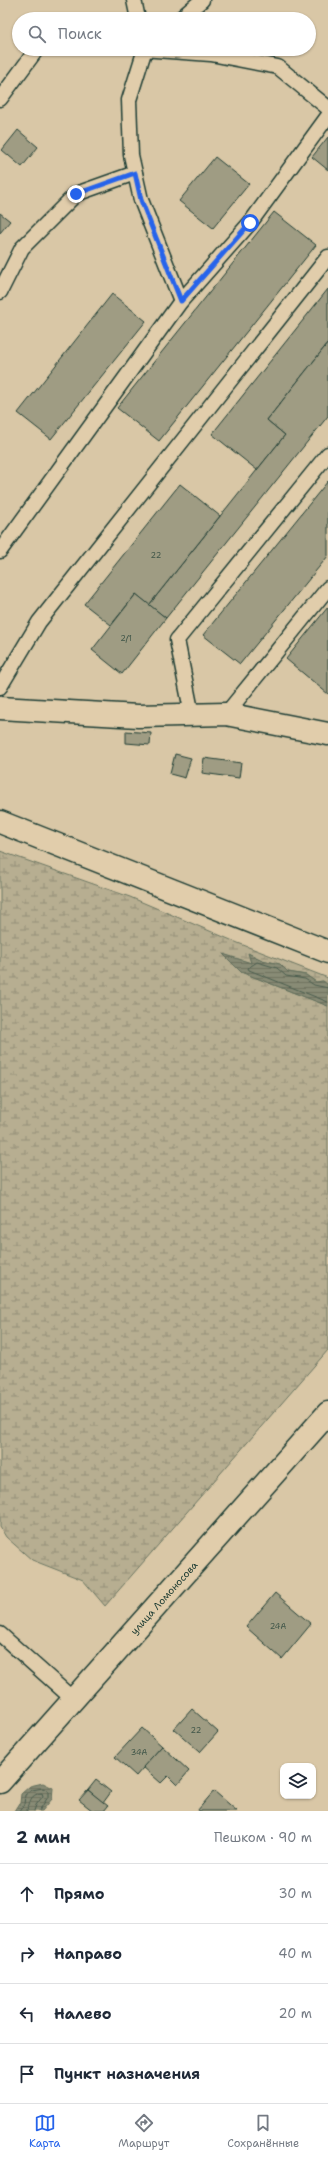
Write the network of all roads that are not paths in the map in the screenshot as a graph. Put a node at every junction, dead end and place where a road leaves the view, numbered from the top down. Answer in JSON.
{"nodes":[{"id":1,"x":134,"y":0,"type":"edge"},
{"id":2,"x":202,"y":0,"type":"edge"},
{"id":3,"x":137,"y":12,"type":"edge"},
{"id":4,"x":188,"y":12,"type":"edge"},
{"id":5,"x":33,"y":56,"type":"edge"},
{"id":6,"x":143,"y":56,"type":"edge"},
{"id":7,"x":221,"y":56,"type":"edge"},
{"id":8,"x":0,"y":99,"type":"edge"},
{"id":9,"x":328,"y":108,"type":"edge"},
{"id":10,"x":328,"y":116,"type":"edge"},
{"id":11,"x":135,"y":173,"type":"junction"},
{"id":12,"x":328,"y":257,"type":"edge"},
{"id":13,"x":0,"y":292,"type":"edge"},
{"id":14,"x":181,"y":301,"type":"junction"},
{"id":15,"x":328,"y":454,"type":"edge"},
{"id":16,"x":0,"y":551,"type":"edge"},
{"id":17,"x":328,"y":588,"type":"edge"},
{"id":18,"x":0,"y":687,"type":"edge"},
{"id":19,"x":0,"y":708,"type":"edge"},
{"id":20,"x":226,"y":714,"type":"junction"},
{"id":21,"x":192,"y":715,"type":"junction"},
{"id":22,"x":328,"y":734,"type":"edge"},
{"id":23,"x":0,"y":822,"type":"edge"},
{"id":24,"x":328,"y":952,"type":"edge"},
{"id":25,"x":328,"y":1413,"type":"edge"},
{"id":26,"x":0,"y":1634,"type":"edge"},
{"id":27,"x":74,"y":1700,"type":"junction"},
{"id":28,"x":0,"y":1782,"type":"edge"}],
"edges":[{"from":1,"to":3,"type":"lane"},
{"from":2,"to":4,"type":"lane"},
{"from":5,"to":8,"type":"lane"},
{"from":6,"to":11,"type":"lane"},
{"from":7,"to":9,"type":"lane"},
{"from":10,"to":14,"type":"lane"},
{"from":11,"to":13,"type":"lane"},
{"from":11,"to":14,"type":"lane"},
{"from":12,"to":18,"type":"lane"},
{"from":14,"to":16,"type":"lane"},
{"from":15,"to":21,"type":"lane"},
{"from":17,"to":20,"type":"lane"},
{"from":19,"to":21,"type":"street"},
{"from":20,"to":21,"type":"street"},
{"from":20,"to":22,"type":"street"},
{"from":23,"to":24,"type":"street"},
{"from":25,"to":27,"type":"street","name":"улица Ломоносова"},
{"from":26,"to":27,"type":"lane"},
{"from":27,"to":28,"type":"street","name":"улица Ломоносова"}]}
